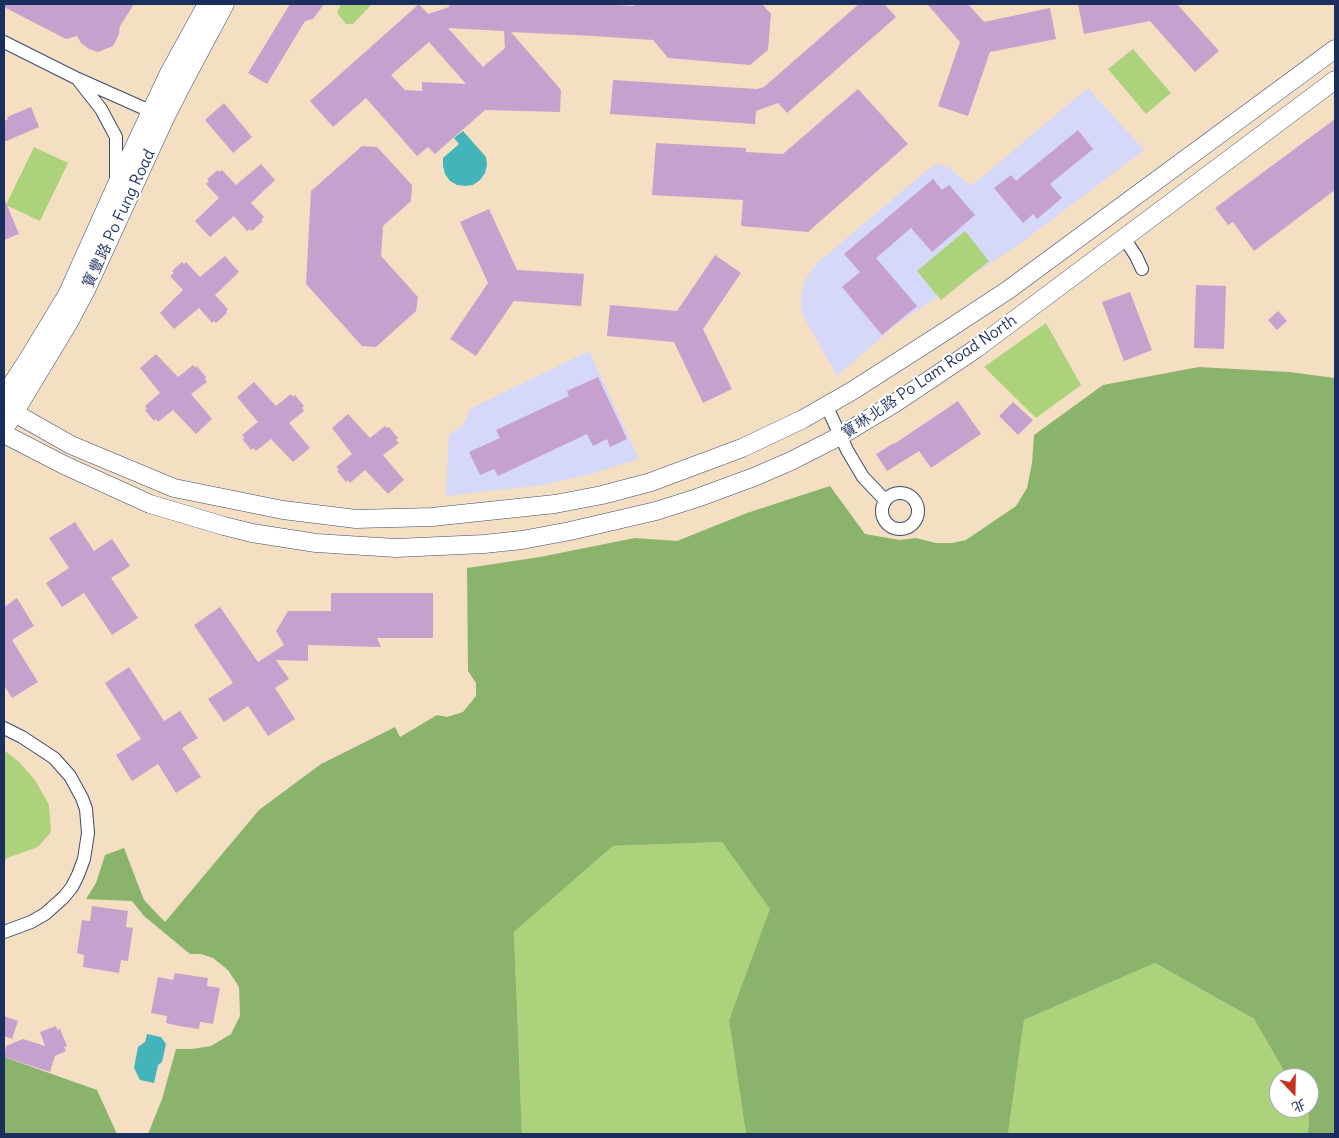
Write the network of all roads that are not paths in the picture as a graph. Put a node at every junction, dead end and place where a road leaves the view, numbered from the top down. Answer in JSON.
{"nodes":[{"id":1,"x":207,"y":4,"type":"edge"},
{"id":2,"x":225,"y":4,"type":"edge"},
{"id":3,"x":4,"y":42,"type":"edge"},
{"id":4,"x":1335,"y":49,"type":"edge"},
{"id":5,"x":78,"y":79,"type":"junction"},
{"id":6,"x":1335,"y":80,"type":"edge"},
{"id":7,"x":158,"y":115,"type":"junction"},
{"id":8,"x":116,"y":186,"type":"junction"},
{"id":9,"x":1124,"y":238,"type":"junction"},
{"id":10,"x":1142,"y":268,"type":"dead end"},
{"id":11,"x":4,"y":396,"type":"edge"},
{"id":12,"x":826,"y":406,"type":"junction"},
{"id":13,"x":9,"y":410,"type":"edge"},
{"id":14,"x":4,"y":432,"type":"edge"},
{"id":15,"x":840,"y":436,"type":"junction"},
{"id":16,"x":885,"y":500,"type":"dead end"},
{"id":17,"x":4,"y":728,"type":"edge"},
{"id":18,"x":4,"y":932,"type":"edge"}],
"edges":[{"from":1,"to":7,"type":"main road","name":"寶豐路 Po Fung Road"},
{"from":2,"to":7,"type":"main road","name":"寶豐路 Po Fung Road"},
{"from":3,"to":5,"type":"street"},
{"from":4,"to":12,"type":"main road","name":"寶琳北路 Po Lam Road North"},
{"from":5,"to":7,"type":"street"},
{"from":5,"to":8,"type":"street"},
{"from":6,"to":9,"type":"main road","name":"寶琳北路 Po Lam Road North"},
{"from":7,"to":8,"type":"main road","name":"寶豐路 Po Fung Road"},
{"from":7,"to":13,"type":"main road","name":"寶豐路 Po Fung Road"},
{"from":8,"to":11,"type":"main road","name":"寶豐路 Po Fung Road"},
{"from":9,"to":10,"type":"street"},
{"from":9,"to":15,"type":"main road","name":"寶琳北路 Po Lam Road North"},
{"from":12,"to":13,"type":"main road","name":"寶琳北路 Po Lam Road North"},
{"from":12,"to":15,"type":"street"},
{"from":13,"to":14,"type":"main road","name":"寶豐路 Po Fung Road"},
{"from":14,"to":15,"type":"main road","name":"寶琳北路 Po Lam Road North"},
{"from":15,"to":16,"type":"street"},
{"from":17,"to":18,"type":"street"}]}
